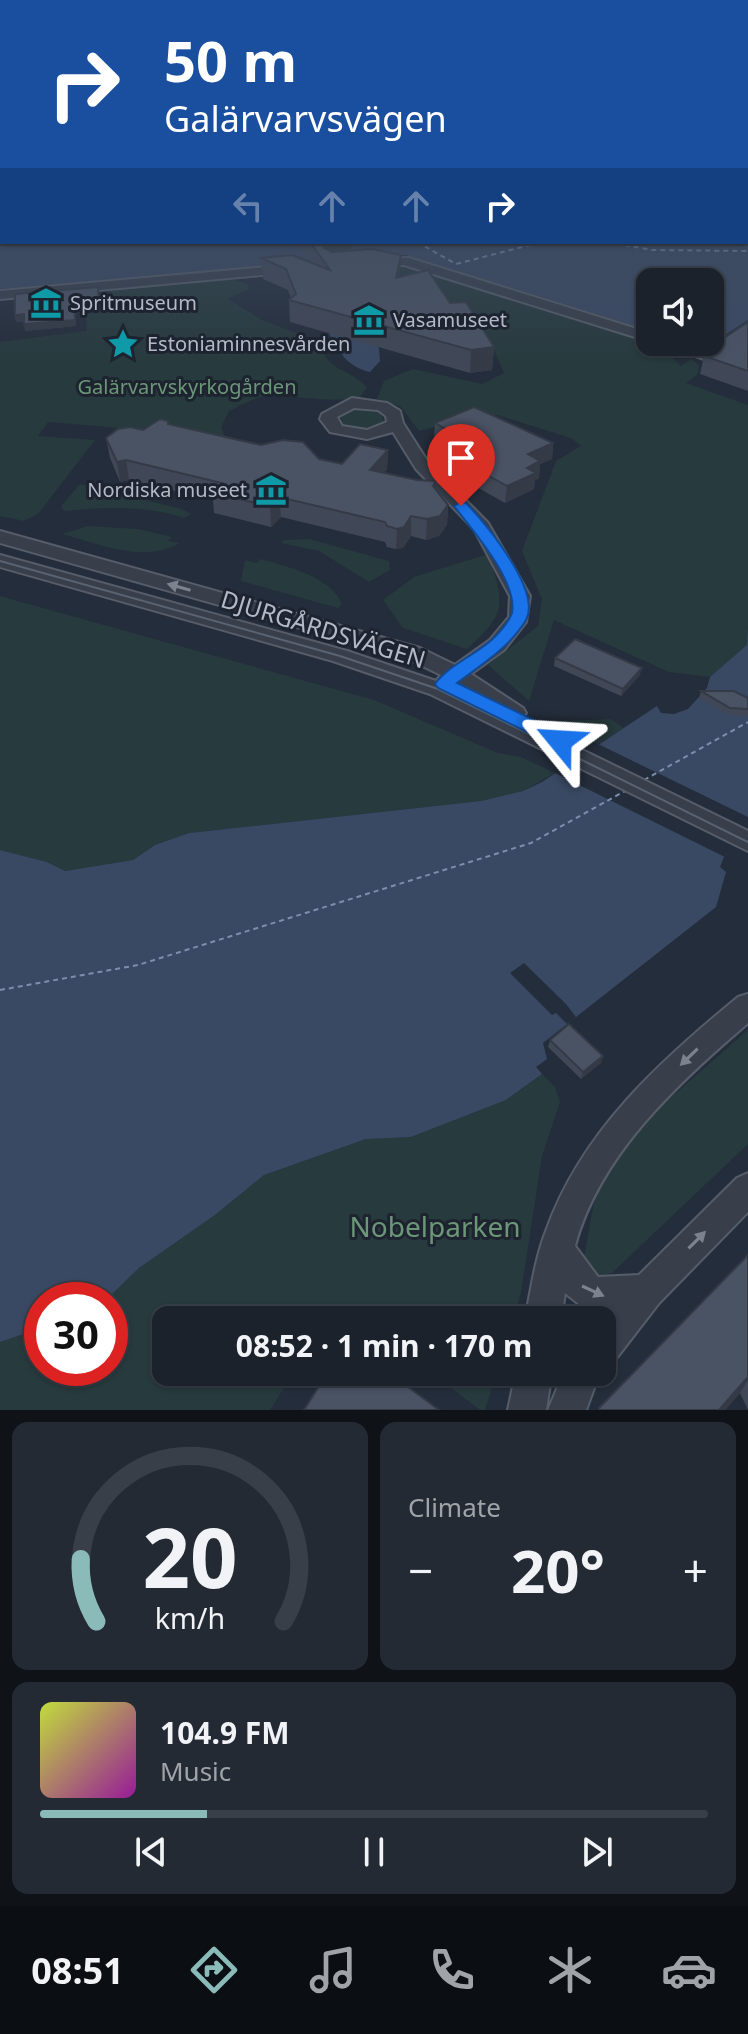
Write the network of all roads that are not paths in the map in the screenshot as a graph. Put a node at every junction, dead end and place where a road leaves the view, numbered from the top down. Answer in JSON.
{"nodes":[{"id":1,"x":351,"y":265,"type":"edge"},
{"id":2,"x":302,"y":272,"type":"edge"},
{"id":3,"x":0,"y":295,"type":"edge"},
{"id":4,"x":636,"y":334,"type":"edge"},
{"id":5,"x":400,"y":431,"type":"junction"},
{"id":6,"x":0,"y":537,"type":"edge"},
{"id":7,"x":0,"y":554,"type":"edge"},
{"id":8,"x":0,"y":561,"type":"edge"},
{"id":9,"x":0,"y":570,"type":"edge"},
{"id":10,"x":442,"y":686,"type":"junction"},
{"id":11,"x":576,"y":759,"type":"junction"},
{"id":12,"x":748,"y":834,"type":"edge"},
{"id":13,"x":748,"y":842,"type":"edge"},
{"id":14,"x":748,"y":851,"type":"edge"},
{"id":15,"x":748,"y":1006,"type":"edge"},
{"id":16,"x":748,"y":1189,"type":"edge"},
{"id":17,"x":559,"y":1251,"type":"junction"},
{"id":18,"x":647,"y":1291,"type":"junction"},
{"id":19,"x":546,"y":1306,"type":"edge"},
{"id":20,"x":616,"y":1330,"type":"edge"},
{"id":21,"x":531,"y":1386,"type":"edge"},
{"id":22,"x":576,"y":1386,"type":"edge"},
{"id":23,"x":527,"y":1410,"type":"edge"},
{"id":24,"x":567,"y":1410,"type":"edge"}],
"edges":[{"from":1,"to":4,"type":"street"},
{"from":2,"to":3,"type":"street"},
{"from":5,"to":5,"type":"street"},
{"from":5,"to":10,"type":"street"},
{"from":10,"to":6,"type":"street","name":"DJURGÅRDSVÄGEN","one_way":true},
{"from":7,"to":10,"type":"street","name":"DJURGÅRDSVÄGEN"},
{"from":8,"to":10,"type":"street","name":"DJURGÅRDSVÄGEN"},
{"from":9,"to":10,"type":"street","name":"DJURGÅRDSVÄGEN"},
{"from":10,"to":11,"type":"street","name":"DJURGÅRDSVÄGEN"},
{"from":10,"to":11,"type":"street","name":"DJURGÅRDSVÄGEN"},
{"from":11,"to":12,"type":"street"},
{"from":11,"to":13,"type":"street"},
{"from":11,"to":14,"type":"street"},
{"from":15,"to":17,"type":"street","one_way":true},
{"from":18,"to":16,"type":"street","one_way":true},
{"from":17,"to":18,"type":"street","one_way":true},
{"from":17,"to":19,"type":"street"},
{"from":18,"to":20,"type":"street"},
{"from":21,"to":23,"type":"street"},
{"from":22,"to":24,"type":"street"}]}
